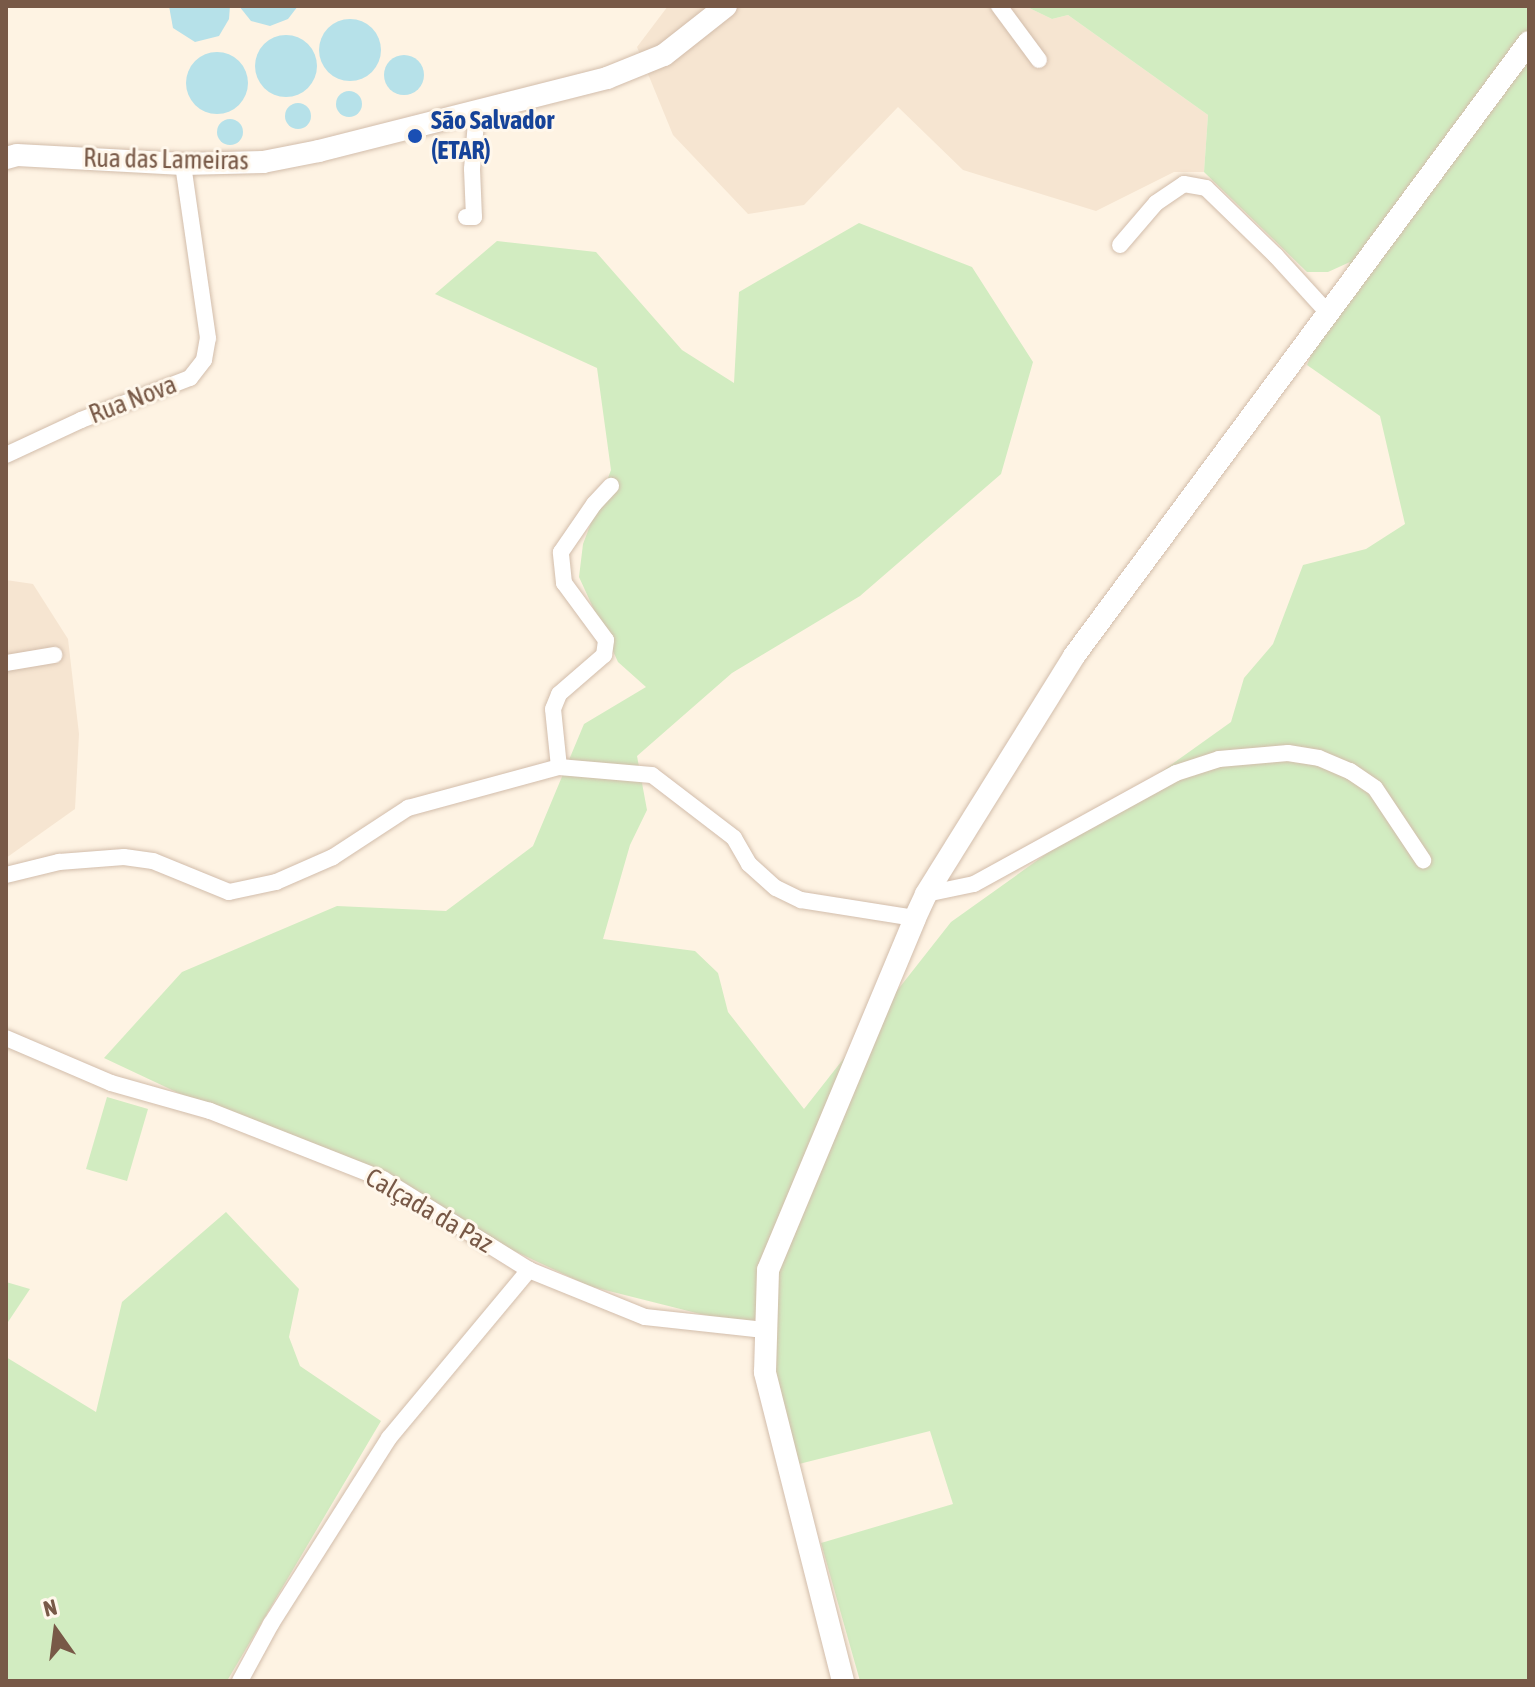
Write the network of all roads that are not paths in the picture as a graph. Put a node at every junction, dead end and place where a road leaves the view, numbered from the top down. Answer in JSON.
{"nodes":[{"id":1,"x":726,"y":6,"type":"edge"},
{"id":2,"x":999,"y":6,"type":"edge"},
{"id":3,"x":1529,"y":42,"type":"edge"},
{"id":4,"x":1039,"y":60,"type":"dead end"},
{"id":5,"x":477,"y":111,"type":"junction"},
{"id":6,"x":6,"y":158,"type":"edge"},
{"id":7,"x":183,"y":164,"type":"junction"},
{"id":8,"x":466,"y":217,"type":"dead end"},
{"id":9,"x":1120,"y":245,"type":"dead end"},
{"id":10,"x":1329,"y":314,"type":"junction"},
{"id":11,"x":6,"y":455,"type":"edge"},
{"id":12,"x":611,"y":486,"type":"dead end"},
{"id":13,"x":54,"y":655,"type":"dead end"},
{"id":14,"x":6,"y":663,"type":"edge"},
{"id":15,"x":559,"y":767,"type":"junction"},
{"id":16,"x":1423,"y":860,"type":"dead end"},
{"id":17,"x":6,"y":875,"type":"edge"},
{"id":18,"x":926,"y":894,"type":"junction"},
{"id":19,"x":915,"y":918,"type":"junction"},
{"id":20,"x":6,"y":1038,"type":"edge"},
{"id":21,"x":529,"y":1270,"type":"junction"},
{"id":22,"x":764,"y":1330,"type":"junction"},
{"id":23,"x":240,"y":1681,"type":"edge"},
{"id":24,"x":843,"y":1681,"type":"edge"}],
"edges":[{"from":1,"to":5,"type":"street","name":"Rua das Lameiras"},
{"from":2,"to":4,"type":"street"},
{"from":3,"to":10,"type":"street"},
{"from":5,"to":7,"type":"street","name":"Rua das Lameiras"},
{"from":5,"to":8,"type":"street"},
{"from":6,"to":7,"type":"street","name":"Rua das Lameiras"},
{"from":7,"to":11,"type":"street","name":"Rua Nova"},
{"from":9,"to":10,"type":"street"},
{"from":10,"to":18,"type":"street"},
{"from":12,"to":15,"type":"street"},
{"from":13,"to":14,"type":"street"},
{"from":15,"to":17,"type":"street"},
{"from":15,"to":19,"type":"street"},
{"from":16,"to":18,"type":"street"},
{"from":18,"to":19,"type":"street"},
{"from":19,"to":22,"type":"street"},
{"from":20,"to":21,"type":"street","name":"Calçada da Paz"},
{"from":21,"to":22,"type":"street","name":"Calçada da Paz"},
{"from":21,"to":23,"type":"street"},
{"from":22,"to":24,"type":"street"}]}
